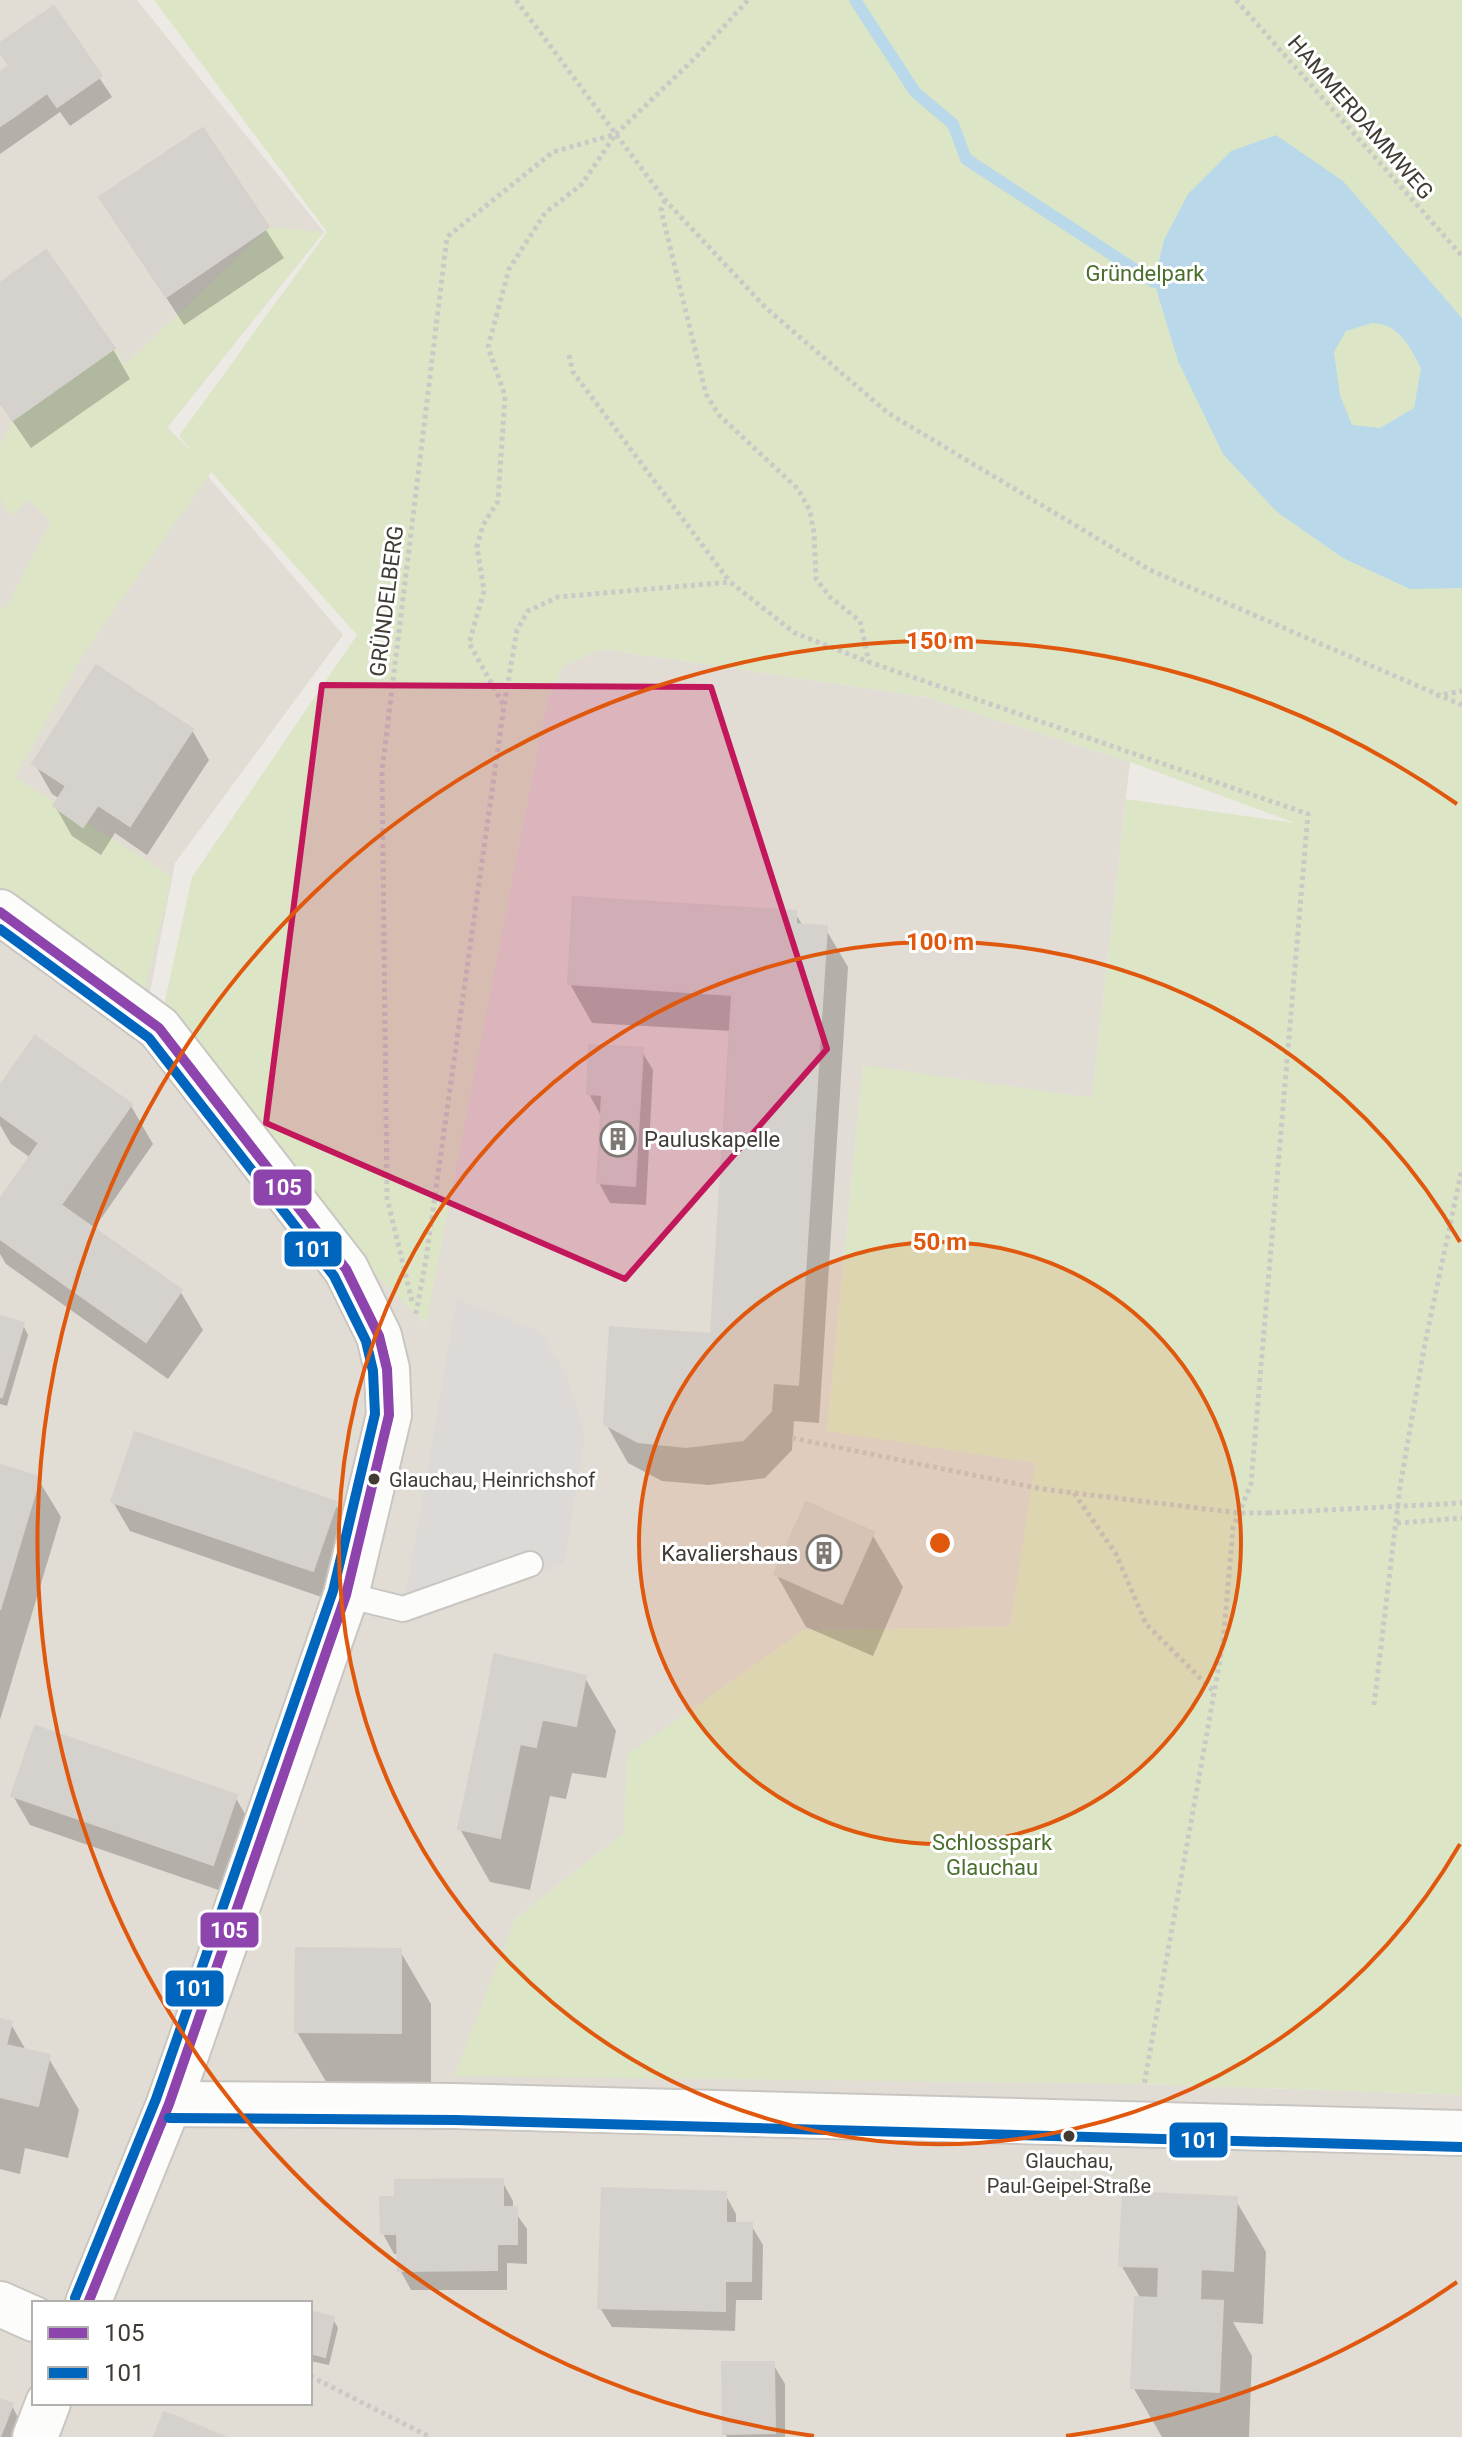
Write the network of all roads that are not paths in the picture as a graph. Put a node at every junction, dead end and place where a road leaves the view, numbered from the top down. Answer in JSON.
{"nodes":[{"id":1,"x":0,"y":912,"type":"edge"},
{"id":2,"x":530,"y":1564,"type":"dead end"},
{"id":3,"x":346,"y":1595,"type":"junction"},
{"id":4,"x":169,"y":2104,"type":"junction"},
{"id":5,"x":1462,"y":2133,"type":"edge"},
{"id":6,"x":89,"y":2301,"type":"edge"},
{"id":7,"x":0,"y":2304,"type":"edge"},
{"id":8,"x":32,"y":2318,"type":"edge"},
{"id":9,"x":47,"y":2405,"type":"edge"},
{"id":10,"x":35,"y":2437,"type":"edge"}],
"edges":[{"from":1,"to":3,"type":"street"},
{"from":2,"to":3,"type":"lane"},
{"from":3,"to":4,"type":"street"},
{"from":4,"to":5,"type":"street"},
{"from":4,"to":6,"type":"street"},
{"from":7,"to":8,"type":"street"},
{"from":9,"to":10,"type":"street"}]}
